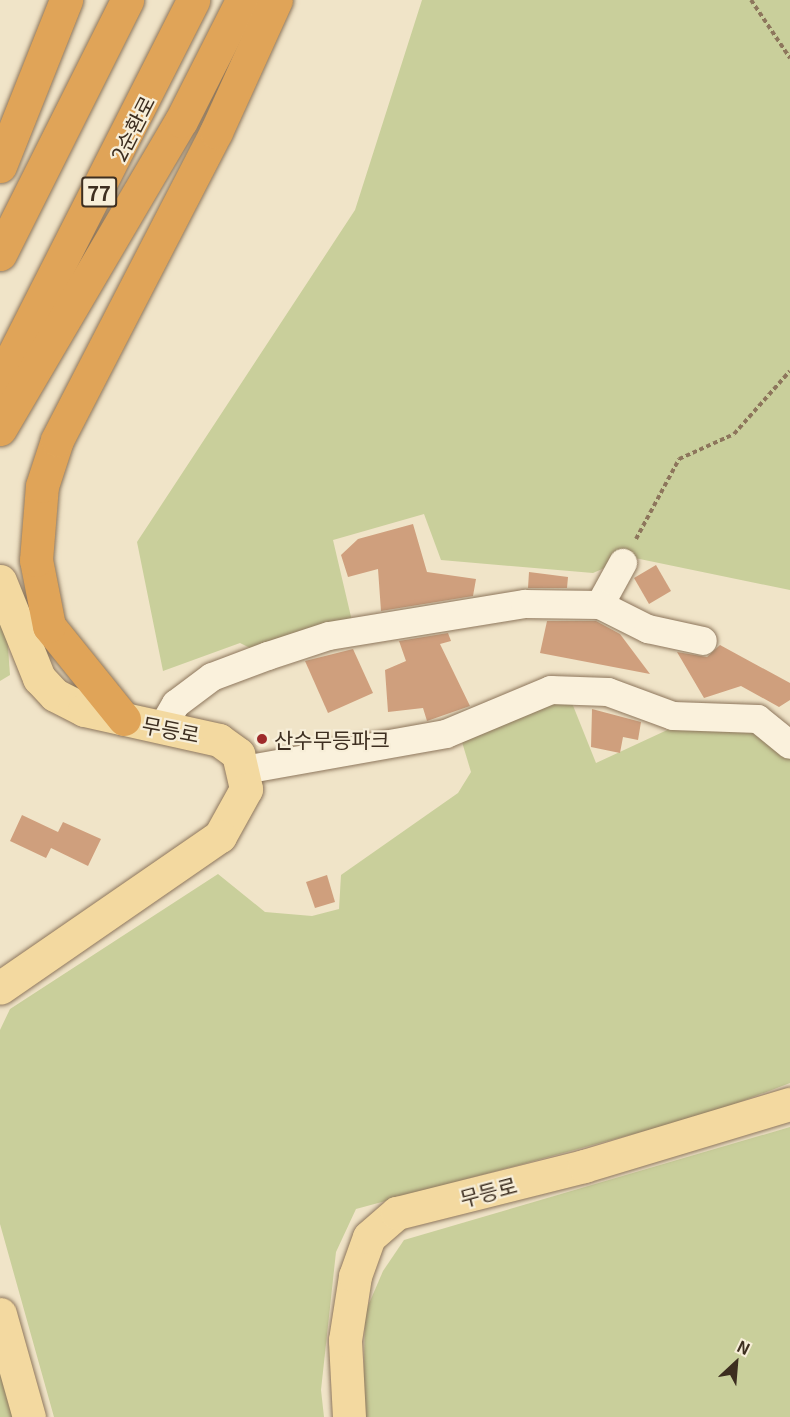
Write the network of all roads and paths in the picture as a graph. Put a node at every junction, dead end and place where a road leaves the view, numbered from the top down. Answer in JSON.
{"nodes":[{"id":1,"x":66,"y":0,"type":"edge"},
{"id":2,"x":127,"y":0,"type":"edge"},
{"id":3,"x":193,"y":0,"type":"edge"},
{"id":4,"x":242,"y":0,"type":"edge"},
{"id":5,"x":276,"y":0,"type":"edge"},
{"id":6,"x":751,"y":0,"type":"edge"},
{"id":7,"x":790,"y":58,"type":"edge"},
{"id":8,"x":0,"y":166,"type":"edge"},
{"id":9,"x":0,"y":254,"type":"edge"},
{"id":10,"x":790,"y":371,"type":"edge"},
{"id":11,"x":0,"y":381,"type":"edge"},
{"id":12,"x":0,"y":429,"type":"edge"},
{"id":13,"x":623,"y":563,"type":"joint"},
{"id":14,"x":0,"y":581,"type":"edge"},
{"id":15,"x":600,"y":605,"type":"junction"},
{"id":16,"x":702,"y":640,"type":"dead end"},
{"id":17,"x":124,"y":719,"type":"junction"},
{"id":18,"x":162,"y":728,"type":"junction"},
{"id":19,"x":790,"y":746,"type":"edge"},
{"id":20,"x":244,"y":770,"type":"junction"},
{"id":21,"x":0,"y":988,"type":"edge"},
{"id":22,"x":790,"y":1104,"type":"edge"},
{"id":23,"x":0,"y":1314,"type":"edge"},
{"id":24,"x":29,"y":1417,"type":"edge"},
{"id":25,"x":349,"y":1417,"type":"edge"}],
"edges":[{"from":1,"to":8,"type":"highway"},
{"from":2,"to":9,"type":"highway"},
{"from":3,"to":11,"type":"highway","name":"2순환로","number":"77"},
{"from":4,"to":12,"type":"highway"},
{"from":5,"to":17,"type":"highway"},
{"from":6,"to":7,"type":"path"},
{"from":10,"to":13,"type":"path"},
{"from":13,"to":15,"type":"street"},
{"from":14,"to":17,"type":"main road","name":"무등로"},
{"from":15,"to":16,"type":"street"},
{"from":15,"to":18,"type":"street"},
{"from":17,"to":18,"type":"main road","name":"무등로"},
{"from":18,"to":20,"type":"main road","name":"무등로"},
{"from":19,"to":20,"type":"street"},
{"from":20,"to":21,"type":"main road"},
{"from":22,"to":25,"type":"main road","name":"무등로"},
{"from":23,"to":24,"type":"main road"}]}
